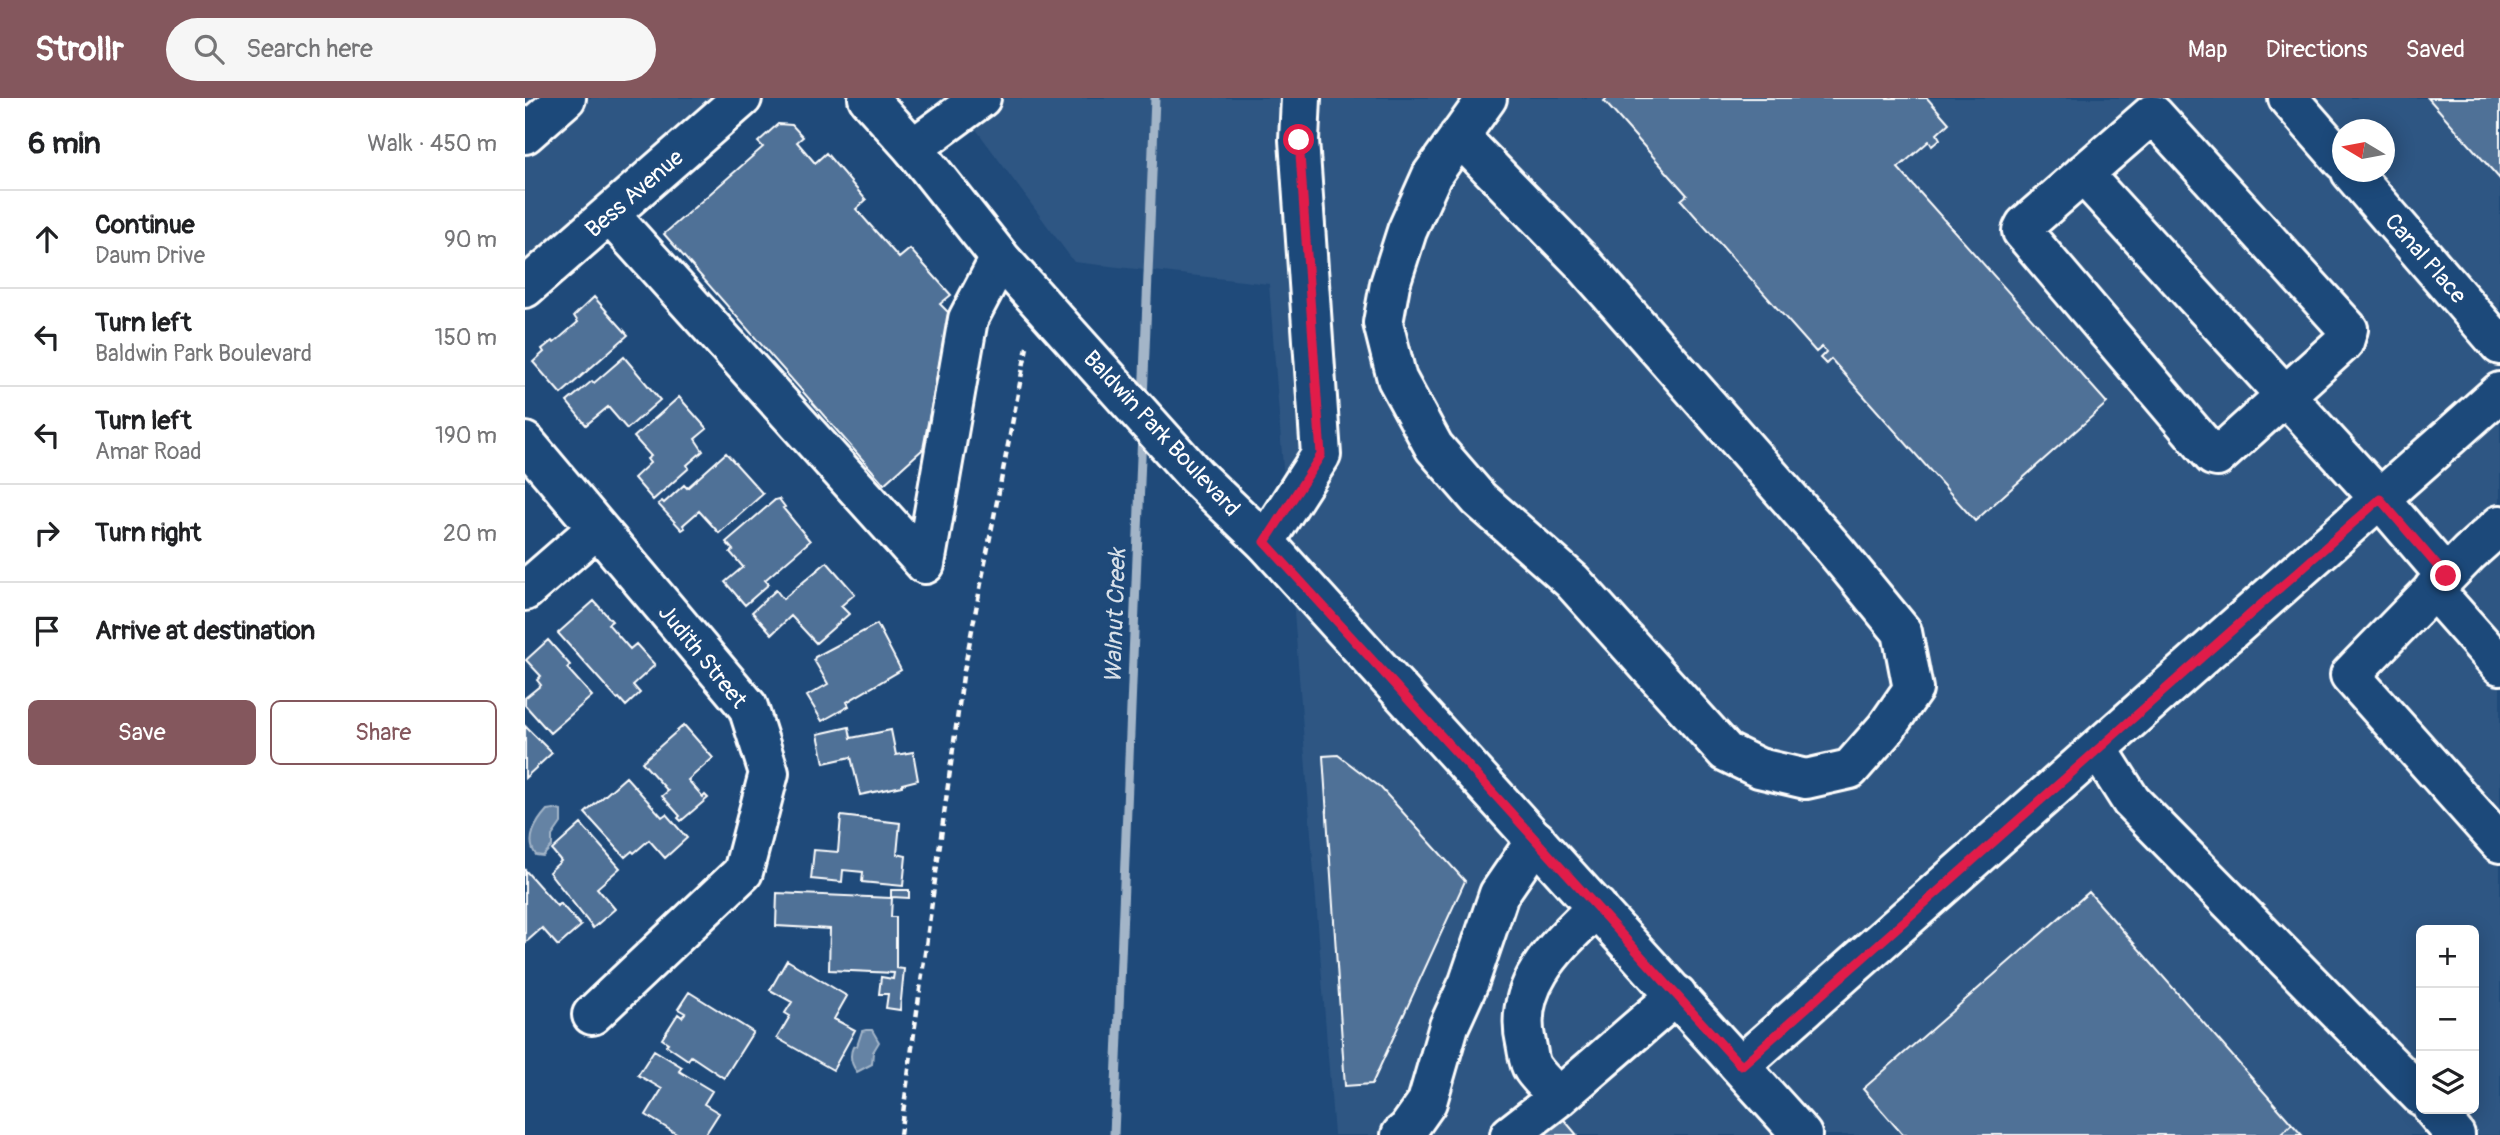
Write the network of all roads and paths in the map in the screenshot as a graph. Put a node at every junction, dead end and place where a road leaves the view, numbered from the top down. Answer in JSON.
{"nodes":[{"id":1,"x":566,"y":98,"type":"edge"},
{"id":2,"x":742,"y":98,"type":"edge"},
{"id":3,"x":868,"y":98,"type":"edge"},
{"id":4,"x":981,"y":98,"type":"edge"},
{"id":5,"x":1301,"y":98,"type":"edge"},
{"id":6,"x":1487,"y":98,"type":"edge"},
{"id":7,"x":2288,"y":98,"type":"edge"},
{"id":8,"x":525,"y":134,"type":"edge"},
{"id":9,"x":1459,"y":136,"type":"junction"},
{"id":10,"x":913,"y":148,"type":"junction"},
{"id":11,"x":2332,"y":148,"type":"edge"},
{"id":12,"x":2083,"y":174,"type":"junction"},
{"id":13,"x":2360,"y":182,"type":"edge"},
{"id":14,"x":610,"y":215,"type":"junction"},
{"id":15,"x":1000,"y":258,"type":"junction"},
{"id":16,"x":525,"y":288,"type":"edge"},
{"id":17,"x":2500,"y":345,"type":"edge"},
{"id":18,"x":1027,"y":347,"type":"dead end"},
{"id":19,"x":2500,"y":392,"type":"edge"},
{"id":20,"x":2285,"y":397,"type":"junction"},
{"id":21,"x":525,"y":442,"type":"edge"},
{"id":22,"x":2380,"y":499,"type":"junction"},
{"id":23,"x":2500,"y":525,"type":"edge"},
{"id":24,"x":596,"y":529,"type":"junction"},
{"id":25,"x":1253,"y":531,"type":"junction"},
{"id":26,"x":2439,"y":582,"type":"junction"},
{"id":27,"x":525,"y":591,"type":"edge"},
{"id":28,"x":2500,"y":664,"type":"edge"},
{"id":29,"x":2098,"y":749,"type":"junction"},
{"id":30,"x":1536,"y":840,"type":"junction"},
{"id":31,"x":2500,"y":843,"type":"edge"},
{"id":32,"x":1597,"y":906,"type":"junction"},
{"id":33,"x":1677,"y":995,"type":"junction"},
{"id":34,"x":592,"y":1014,"type":"dead end"},
{"id":35,"x":1741,"y":1066,"type":"junction"},
{"id":36,"x":2416,"y":1091,"type":"edge"},
{"id":37,"x":1559,"y":1097,"type":"junction"},
{"id":38,"x":2438,"y":1114,"type":"edge"},
{"id":39,"x":900,"y":1135,"type":"edge"},
{"id":40,"x":1401,"y":1135,"type":"edge"},
{"id":41,"x":1510,"y":1135,"type":"edge"},
{"id":42,"x":1802,"y":1135,"type":"edge"},
{"id":43,"x":2455,"y":1135,"type":"edge"}],
"edges":[{"from":1,"to":8,"type":"main road"},
{"from":2,"to":14,"type":"main road","name":"Bess Avenue"},
{"from":3,"to":10,"type":"main road","name":"Baldwin Park Boulevard"},
{"from":4,"to":10,"type":"main road"},
{"from":5,"to":25,"type":"main road"},
{"from":6,"to":9,"type":"main road"},
{"from":7,"to":11,"type":"main road"},
{"from":9,"to":9,"type":"main road"},
{"from":10,"to":15,"type":"main road","name":"Baldwin Park Boulevard"},
{"from":12,"to":20,"type":"main road"},
{"from":12,"to":20,"type":"main road"},
{"from":12,"to":20,"type":"main road"},
{"from":13,"to":17,"type":"main road","name":"Canal Place"},
{"from":14,"to":15,"type":"main road"},
{"from":14,"to":16,"type":"main road","name":"Bess Avenue"},
{"from":15,"to":25,"type":"main road","name":"Baldwin Park Boulevard"},
{"from":18,"to":39,"type":"path"},
{"from":19,"to":22,"type":"main road"},
{"from":20,"to":22,"type":"main road"},
{"from":21,"to":24,"type":"main road","name":"Judith Street"},
{"from":22,"to":26,"type":"main road"},
{"from":22,"to":29,"type":"main road"},
{"from":23,"to":26,"type":"main road"},
{"from":24,"to":27,"type":"main road"},
{"from":24,"to":34,"type":"main road","name":"Judith Street"},
{"from":25,"to":30,"type":"main road","name":"Baldwin Park Boulevard"},
{"from":26,"to":28,"type":"main road"},
{"from":26,"to":31,"type":"main road"},
{"from":29,"to":35,"type":"main road"},
{"from":29,"to":36,"type":"main road"},
{"from":30,"to":32,"type":"main road","name":"Baldwin Park Boulevard"},
{"from":30,"to":40,"type":"main road"},
{"from":32,"to":33,"type":"main road","name":"Baldwin Park Boulevard"},
{"from":32,"to":37,"type":"main road"},
{"from":33,"to":35,"type":"main road","name":"Baldwin Park Boulevard"},
{"from":33,"to":37,"type":"main road"},
{"from":35,"to":42,"type":"main road","name":"Baldwin Park Boulevard"},
{"from":37,"to":41,"type":"main road"},
{"from":38,"to":43,"type":"main road"}]}
